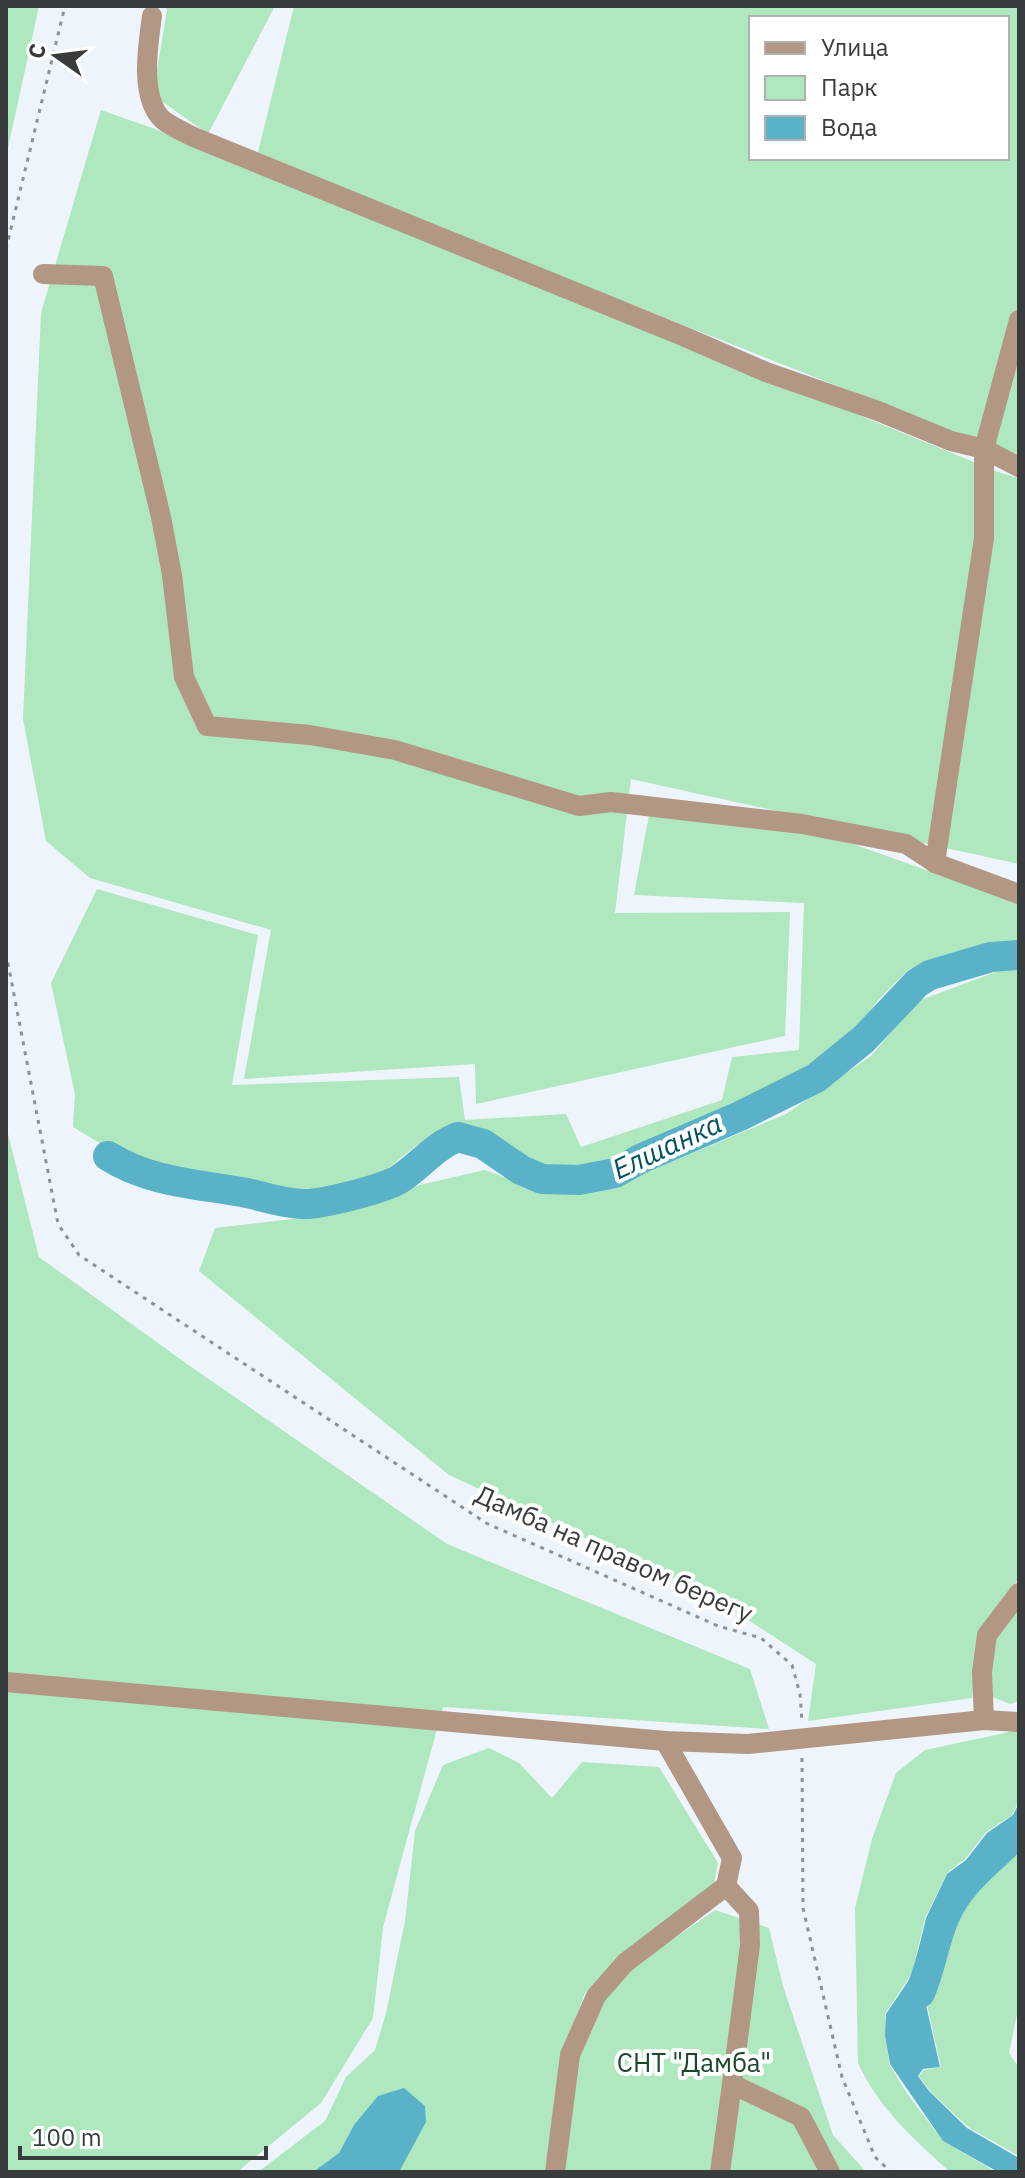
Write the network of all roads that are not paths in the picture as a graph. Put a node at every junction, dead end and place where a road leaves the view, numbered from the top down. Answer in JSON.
{"nodes":[{"id":1,"x":152,"y":16,"type":"dead end"},
{"id":2,"x":43,"y":274,"type":"dead end"},
{"id":3,"x":1019,"y":320,"type":"edge"},
{"id":4,"x":984,"y":449,"type":"junction"},
{"id":5,"x":1019,"y":467,"type":"edge"},
{"id":6,"x":935,"y":863,"type":"junction"},
{"id":7,"x":1019,"y":894,"type":"edge"},
{"id":8,"x":1019,"y":1593,"type":"edge"},
{"id":9,"x":6,"y":1682,"type":"edge"},
{"id":10,"x":984,"y":1720,"type":"junction"},
{"id":11,"x":1019,"y":1722,"type":"edge"},
{"id":12,"x":665,"y":1741,"type":"junction"},
{"id":13,"x":726,"y":1886,"type":"junction"},
{"id":14,"x":732,"y":2084,"type":"junction"},
{"id":15,"x":555,"y":2172,"type":"edge"},
{"id":16,"x":720,"y":2172,"type":"edge"},
{"id":17,"x":830,"y":2172,"type":"edge"}],
"edges":[{"from":1,"to":4,"type":"street"},
{"from":2,"to":6,"type":"street"},
{"from":3,"to":4,"type":"street"},
{"from":4,"to":5,"type":"street"},
{"from":4,"to":6,"type":"street"},
{"from":6,"to":7,"type":"street"},
{"from":8,"to":10,"type":"street"},
{"from":9,"to":12,"type":"street"},
{"from":10,"to":11,"type":"street"},
{"from":10,"to":12,"type":"street"},
{"from":12,"to":13,"type":"street"},
{"from":13,"to":14,"type":"street"},
{"from":13,"to":15,"type":"street"},
{"from":14,"to":16,"type":"street"},
{"from":14,"to":17,"type":"street"}]}
